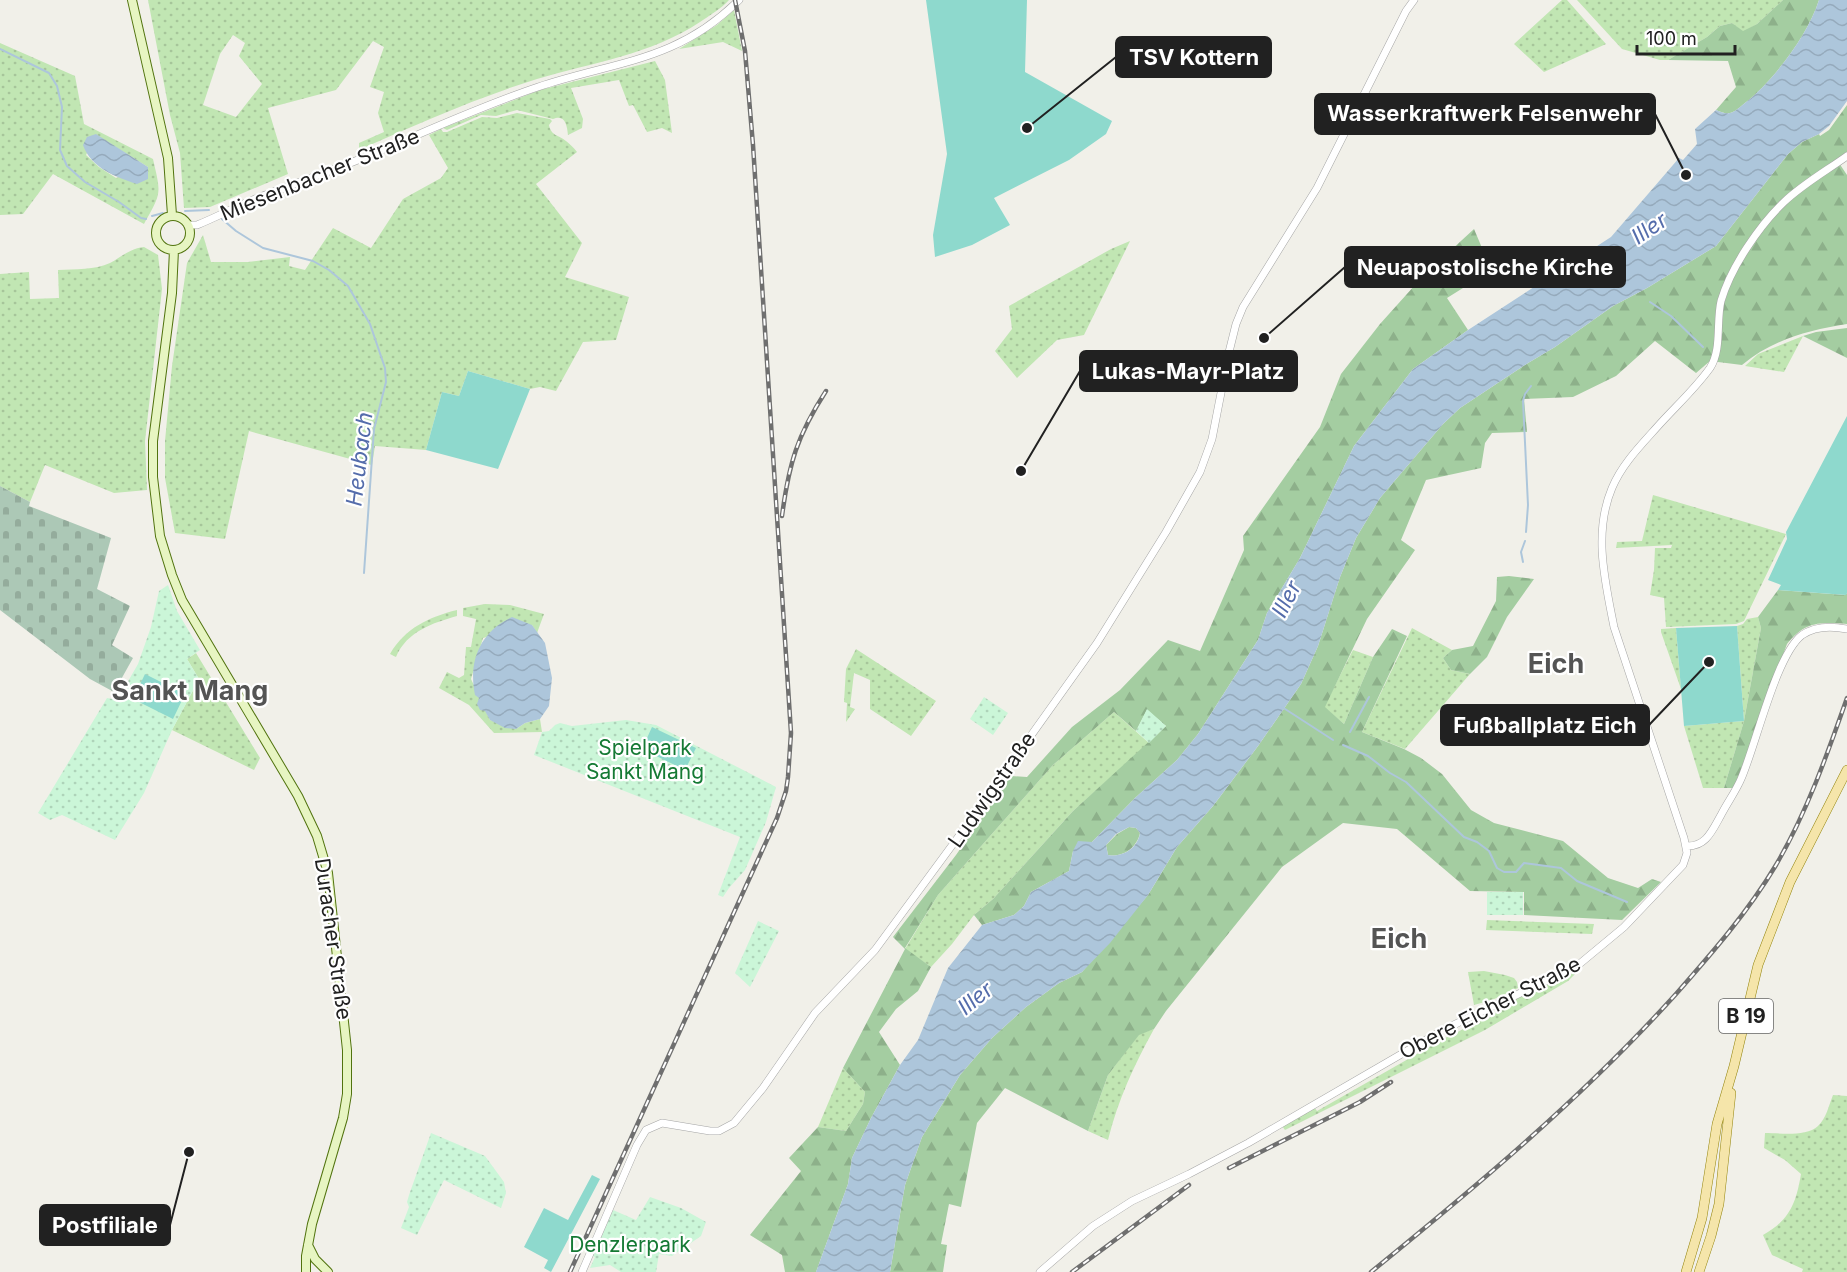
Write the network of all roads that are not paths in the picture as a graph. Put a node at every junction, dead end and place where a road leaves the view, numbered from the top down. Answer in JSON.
{"nodes":[{"id":1,"x":132,"y":0,"type":"edge"},
{"id":2,"x":739,"y":0,"type":"edge"},
{"id":3,"x":1414,"y":0,"type":"edge"},
{"id":4,"x":1847,"y":156,"type":"edge"},
{"id":5,"x":172,"y":215,"type":"junction"},
{"id":6,"x":188,"y":225,"type":"junction"},
{"id":7,"x":174,"y":250,"type":"junction"},
{"id":8,"x":1845,"y":628,"type":"edge"},
{"id":9,"x":1847,"y":770,"type":"edge"},
{"id":10,"x":1686,"y":846,"type":"junction"},
{"id":11,"x":1734,"y":1066,"type":"junction"},
{"id":12,"x":308,"y":1245,"type":"junction"},
{"id":13,"x":306,"y":1272,"type":"edge"},
{"id":14,"x":328,"y":1272,"type":"edge"},
{"id":15,"x":582,"y":1272,"type":"edge"},
{"id":16,"x":1040,"y":1272,"type":"edge"},
{"id":17,"x":1686,"y":1272,"type":"edge"},
{"id":18,"x":1699,"y":1272,"type":"edge"}],
"edges":[{"from":1,"to":5,"type":"main road"},
{"from":2,"to":6,"type":"street","name":"Miesenbacher Straße"},
{"from":3,"to":15,"type":"street","name":"Ludwigstraße"},
{"from":4,"to":10,"type":"street"},
{"from":5,"to":6,"type":"main road"},
{"from":5,"to":7,"type":"main road"},
{"from":6,"to":7,"type":"main road"},
{"from":7,"to":12,"type":"main road","name":"Duracher Straße"},
{"from":8,"to":10,"type":"street"},
{"from":9,"to":11,"type":"main road","number":"B 19"},
{"from":10,"to":16,"type":"street","name":"Obere Eicher Straße"},
{"from":11,"to":17,"type":"main road","number":"B 19"},
{"from":11,"to":18,"type":"main road","number":"B 19"},
{"from":12,"to":13,"type":"main road","name":"Duracher Straße"},
{"from":12,"to":14,"type":"main road"}]}
